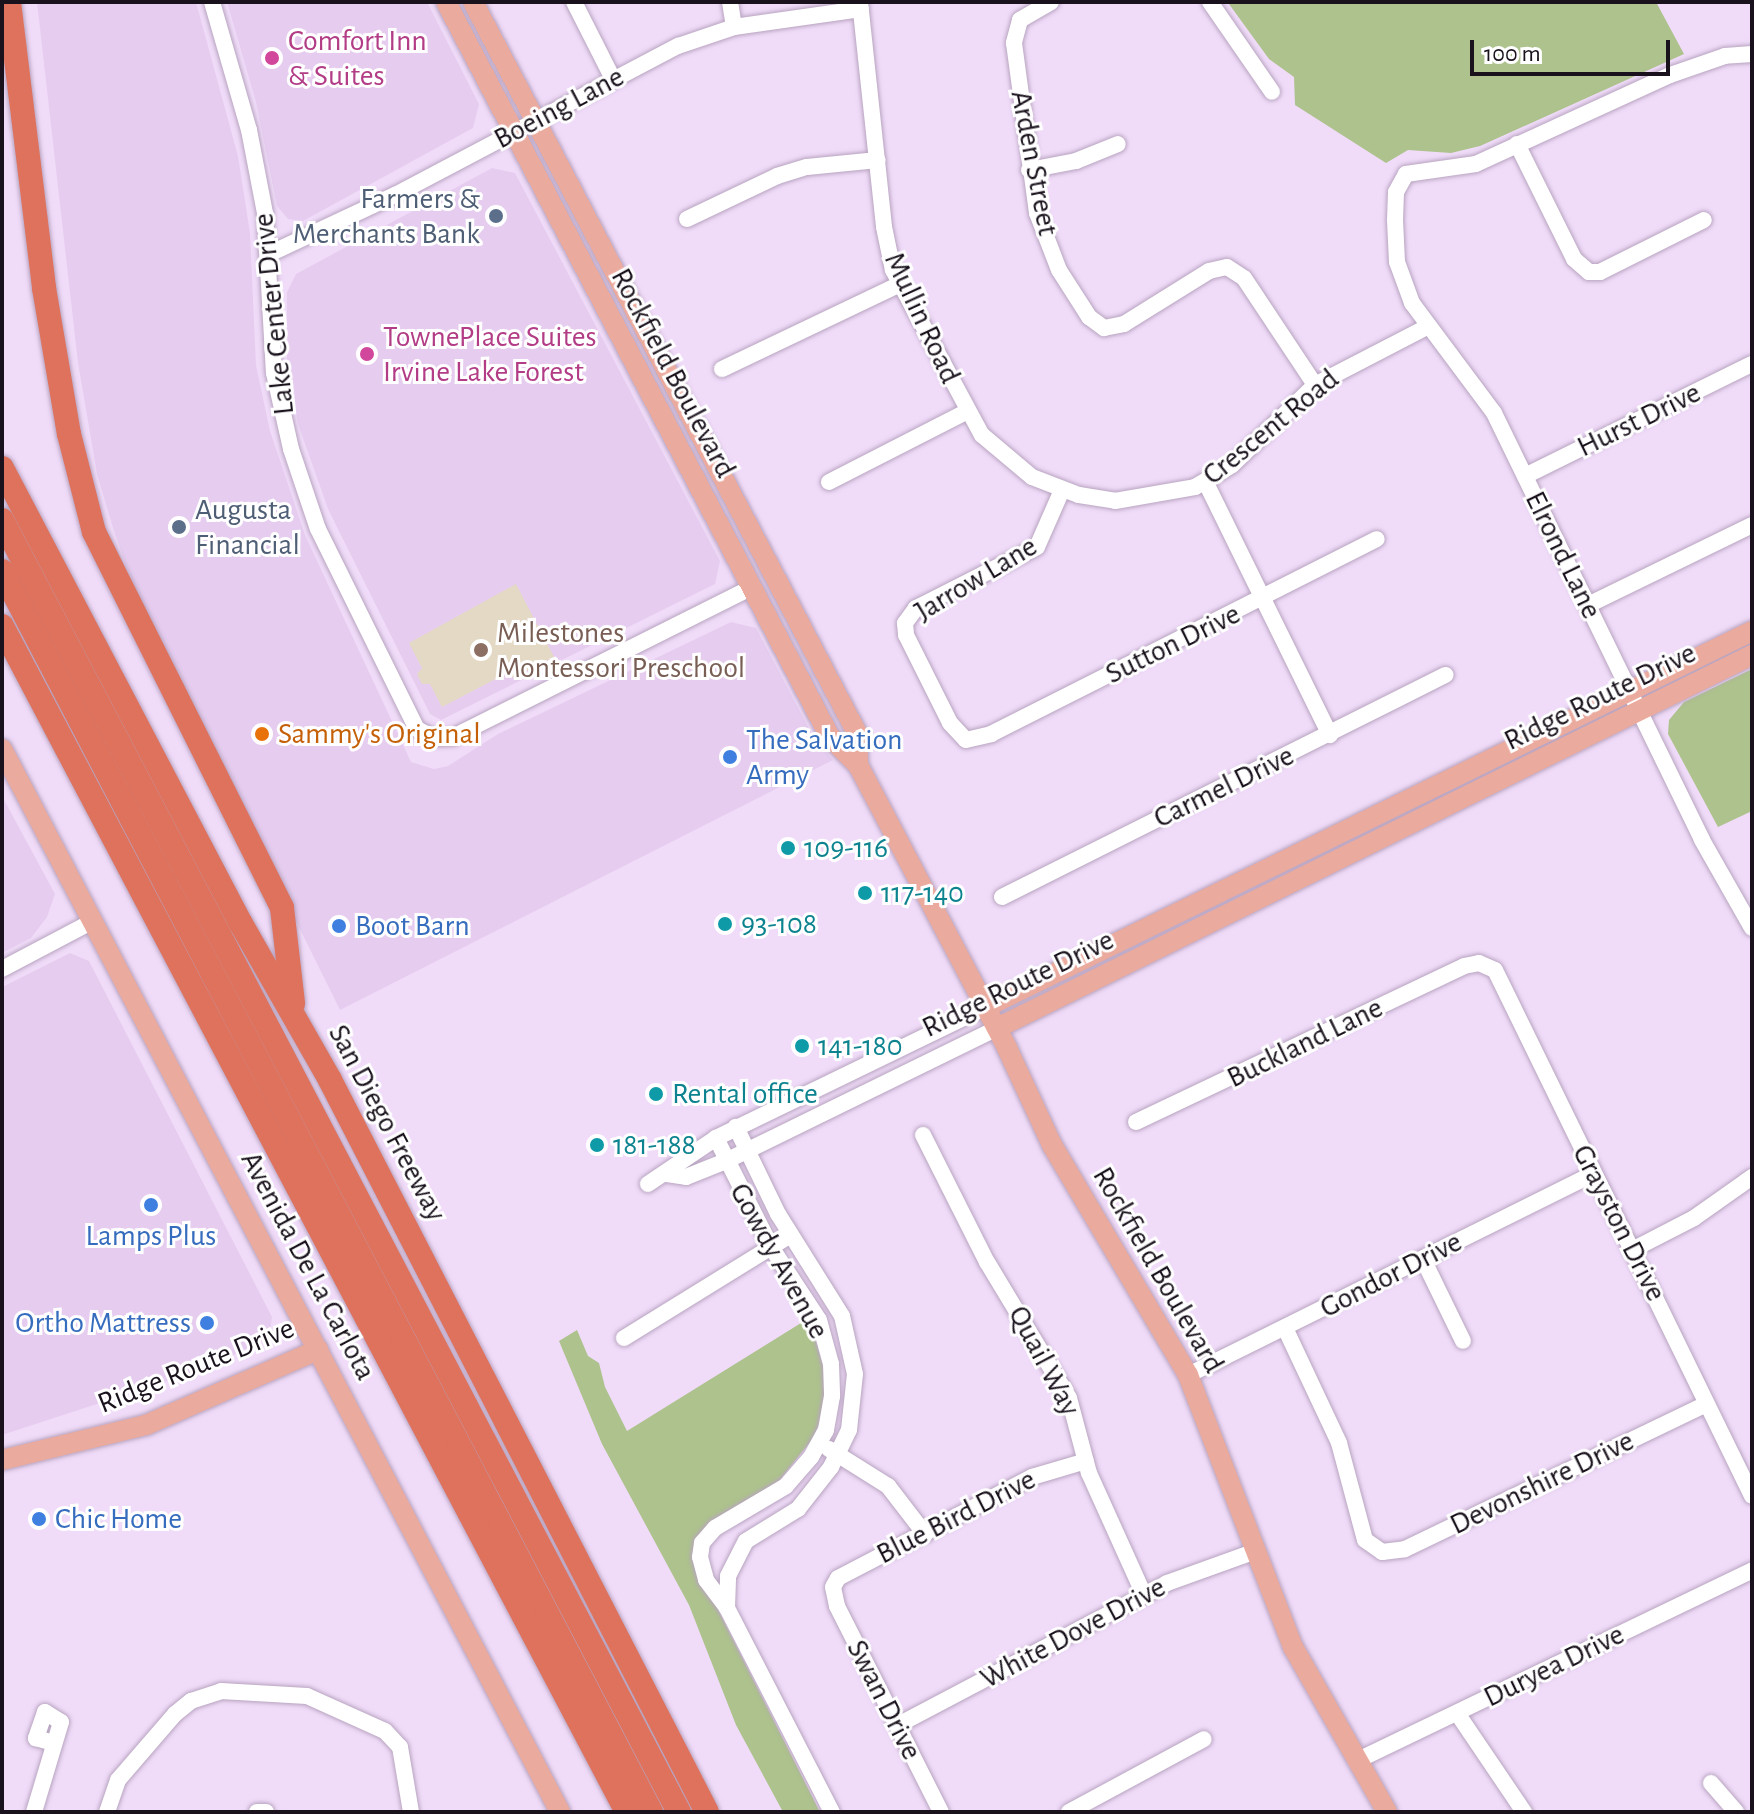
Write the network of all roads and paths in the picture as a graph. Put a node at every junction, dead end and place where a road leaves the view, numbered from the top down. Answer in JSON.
{"nodes":[{"id":1,"x":9,"y":2,"type":"edge"},
{"id":2,"x":212,"y":2,"type":"edge"},
{"id":3,"x":446,"y":2,"type":"edge"},
{"id":4,"x":473,"y":2,"type":"edge"},
{"id":5,"x":574,"y":2,"type":"edge"},
{"id":6,"x":730,"y":2,"type":"edge"},
{"id":7,"x":1051,"y":2,"type":"edge"},
{"id":8,"x":1210,"y":2,"type":"edge"},
{"id":9,"x":860,"y":6,"type":"edge"},
{"id":10,"x":734,"y":27,"type":"junction"},
{"id":11,"x":1752,"y":54,"type":"edge"},
{"id":12,"x":613,"y":79,"type":"junction"},
{"id":13,"x":1272,"y":92,"type":"dead end"},
{"id":14,"x":535,"y":121,"type":"junction"},
{"id":15,"x":513,"y":133,"type":"junction"},
{"id":16,"x":1118,"y":144,"type":"dead end"},
{"id":17,"x":1517,"y":144,"type":"junction"},
{"id":18,"x":878,"y":160,"type":"junction"},
{"id":19,"x":1029,"y":170,"type":"junction"},
{"id":20,"x":687,"y":219,"type":"dead end"},
{"id":21,"x":1704,"y":220,"type":"dead end"},
{"id":22,"x":271,"y":253,"type":"junction"},
{"id":23,"x":900,"y":284,"type":"junction"},
{"id":24,"x":1425,"y":328,"type":"junction"},
{"id":25,"x":1752,"y":364,"type":"edge"},
{"id":26,"x":722,"y":369,"type":"dead end"},
{"id":27,"x":1315,"y":385,"type":"junction"},
{"id":28,"x":966,"y":412,"type":"junction"},
{"id":29,"x":2,"y":468,"type":"edge"},
{"id":30,"x":1525,"y":476,"type":"junction"},
{"id":31,"x":829,"y":482,"type":"dead end"},
{"id":32,"x":1206,"y":483,"type":"junction"},
{"id":33,"x":1062,"y":490,"type":"junction"},
{"id":34,"x":2,"y":520,"type":"edge"},
{"id":35,"x":1752,"y":525,"type":"edge"},
{"id":36,"x":1377,"y":539,"type":"dead end"},
{"id":37,"x":2,"y":571,"type":"edge"},
{"id":38,"x":752,"y":587,"type":"junction"},
{"id":39,"x":782,"y":593,"type":"junction"},
{"id":40,"x":1263,"y":599,"type":"junction"},
{"id":41,"x":1588,"y":605,"type":"junction"},
{"id":42,"x":2,"y":626,"type":"edge"},
{"id":43,"x":1752,"y":631,"type":"edge"},
{"id":44,"x":1752,"y":655,"type":"edge"},
{"id":45,"x":1446,"y":675,"type":"dead end"},
{"id":46,"x":1631,"y":691,"type":"junction"},
{"id":47,"x":1642,"y":710,"type":"junction"},
{"id":48,"x":1330,"y":735,"type":"junction"},
{"id":49,"x":966,"y":740,"type":"joint"},
{"id":50,"x":2,"y":749,"type":"edge"},
{"id":51,"x":858,"y":765,"type":"junction"},
{"id":52,"x":1002,"y":897,"type":"dead end"},
{"id":53,"x":1745,"y":903,"type":"edge"},
{"id":54,"x":93,"y":921,"type":"junction"},
{"id":55,"x":1752,"y":928,"type":"edge"},
{"id":56,"x":1475,"y":963,"type":"joint"},
{"id":57,"x":2,"y":969,"type":"edge"},
{"id":58,"x":986,"y":1007,"type":"junction"},
{"id":59,"x":294,"y":1013,"type":"junction"},
{"id":60,"x":997,"y":1028,"type":"junction"},
{"id":61,"x":1136,"y":1122,"type":"dead end"},
{"id":62,"x":736,"y":1127,"type":"junction"},
{"id":63,"x":923,"y":1135,"type":"dead end"},
{"id":64,"x":716,"y":1138,"type":"junction"},
{"id":65,"x":747,"y":1150,"type":"junction"},
{"id":66,"x":726,"y":1161,"type":"junction"},
{"id":67,"x":667,"y":1174,"type":"junction"},
{"id":68,"x":1593,"y":1174,"type":"junction"},
{"id":69,"x":1752,"y":1177,"type":"edge"},
{"id":70,"x":648,"y":1184,"type":"dead end"},
{"id":71,"x":791,"y":1235,"type":"junction"},
{"id":72,"x":771,"y":1247,"type":"junction"},
{"id":73,"x":1634,"y":1249,"type":"junction"},
{"id":74,"x":1423,"y":1259,"type":"junction"},
{"id":75,"x":1285,"y":1328,"type":"junction"},
{"id":76,"x":624,"y":1338,"type":"dead end"},
{"id":77,"x":1463,"y":1341,"type":"dead end"},
{"id":78,"x":318,"y":1350,"type":"junction"},
{"id":79,"x":1188,"y":1375,"type":"junction"},
{"id":80,"x":1706,"y":1404,"type":"junction"},
{"id":81,"x":819,"y":1444,"type":"junction"},
{"id":82,"x":838,"y":1453,"type":"junction"},
{"id":83,"x":2,"y":1460,"type":"edge"},
{"id":84,"x":1086,"y":1461,"type":"junction"},
{"id":85,"x":1752,"y":1496,"type":"edge"},
{"id":86,"x":925,"y":1534,"type":"junction"},
{"id":87,"x":1253,"y":1552,"type":"junction"},
{"id":88,"x":1752,"y":1570,"type":"edge"},
{"id":89,"x":833,"y":1587,"type":"joint"},
{"id":90,"x":1144,"y":1595,"type":"junction"},
{"id":91,"x":727,"y":1608,"type":"junction"},
{"id":92,"x":1457,"y":1713,"type":"junction"},
{"id":93,"x":898,"y":1725,"type":"junction"},
{"id":94,"x":1204,"y":1739,"type":"dead end"},
{"id":95,"x":54,"y":1743,"type":"dead end"},
{"id":96,"x":1356,"y":1761,"type":"junction"},
{"id":97,"x":1711,"y":1783,"type":"dead end"},
{"id":98,"x":34,"y":1812,"type":"edge"},
{"id":99,"x":107,"y":1812,"type":"edge"},
{"id":100,"x":257,"y":1812,"type":"edge"},
{"id":101,"x":266,"y":1812,"type":"edge"},
{"id":102,"x":411,"y":1812,"type":"edge"},
{"id":103,"x":560,"y":1812,"type":"edge"},
{"id":104,"x":627,"y":1812,"type":"edge"},
{"id":105,"x":651,"y":1812,"type":"edge"},
{"id":106,"x":679,"y":1812,"type":"edge"},
{"id":107,"x":707,"y":1812,"type":"edge"},
{"id":108,"x":832,"y":1812,"type":"edge"},
{"id":109,"x":941,"y":1812,"type":"edge"},
{"id":110,"x":1069,"y":1812,"type":"edge"},
{"id":111,"x":1387,"y":1812,"type":"edge"},
{"id":112,"x":1524,"y":1812,"type":"edge"},
{"id":113,"x":1736,"y":1812,"type":"edge"}],
"edges":[{"from":1,"to":59,"type":"highway"},
{"from":2,"to":22,"type":"street","name":"Lake Center Drive"},
{"from":3,"to":15,"type":"main road","name":"Rockfield Boulevard"},
{"from":4,"to":14,"type":"main road","name":"Rockfield Boulevard"},
{"from":5,"to":12,"type":"street"},
{"from":6,"to":10,"type":"street"},
{"from":7,"to":19,"type":"street","name":"Arden Street"},
{"from":8,"to":13,"type":"street"},
{"from":9,"to":10,"type":"street","name":"Boeing Lane"},
{"from":9,"to":18,"type":"street","name":"Mullin Road"},
{"from":10,"to":12,"type":"street","name":"Boeing Lane"},
{"from":11,"to":17,"type":"street"},
{"from":12,"to":14,"type":"street","name":"Boeing Lane"},
{"from":14,"to":15,"type":"street","name":"Boeing Lane"},
{"from":14,"to":39,"type":"main road","name":"Rockfield Boulevard"},
{"from":15,"to":22,"type":"street","name":"Boeing Lane"},
{"from":15,"to":38,"type":"main road","name":"Rockfield Boulevard"},
{"from":16,"to":19,"type":"street"},
{"from":17,"to":21,"type":"street"},
{"from":17,"to":24,"type":"street","name":"Elrond Lane"},
{"from":18,"to":20,"type":"street"},
{"from":18,"to":23,"type":"street","name":"Mullin Road"},
{"from":19,"to":27,"type":"street","name":"Arden Street"},
{"from":22,"to":38,"type":"street","name":"Lake Center Drive"},
{"from":23,"to":26,"type":"street"},
{"from":23,"to":28,"type":"street","name":"Mullin Road"},
{"from":24,"to":27,"type":"street","name":"Crescent Road"},
{"from":24,"to":30,"type":"street","name":"Elrond Lane"},
{"from":25,"to":30,"type":"street","name":"Hurst Drive"},
{"from":27,"to":32,"type":"street","name":"Crescent Road"},
{"from":28,"to":31,"type":"street"},
{"from":28,"to":33,"type":"street","name":"Mullin Road"},
{"from":29,"to":59,"type":"highway","name":"San Diego Freeway"},
{"from":30,"to":41,"type":"street","name":"Elrond Lane"},
{"from":32,"to":33,"type":"street","name":"Crescent Road"},
{"from":32,"to":40,"type":"street"},
{"from":33,"to":49,"type":"street","name":"Jarrow Lane"},
{"from":34,"to":106,"type":"highway"},
{"from":35,"to":41,"type":"street"},
{"from":36,"to":40,"type":"street","name":"Sutton Drive"},
{"from":37,"to":105,"type":"highway"},
{"from":38,"to":39,"type":"main road"},
{"from":38,"to":51,"type":"main road","name":"Rockfield Boulevard"},
{"from":39,"to":51,"type":"main road","name":"Rockfield Boulevard"},
{"from":40,"to":48,"type":"street"},
{"from":40,"to":49,"type":"street","name":"Sutton Drive"},
{"from":41,"to":46,"type":"street","name":"Elrond Lane"},
{"from":42,"to":104,"type":"highway"},
{"from":43,"to":46,"type":"main road","name":"Ridge Route Drive"},
{"from":44,"to":47,"type":"main road","name":"Ridge Route Drive"},
{"from":45,"to":48,"type":"street","name":"Carmel Drive"},
{"from":46,"to":47,"type":"street","name":"Elrond Lane"},
{"from":46,"to":58,"type":"main road","name":"Ridge Route Drive"},
{"from":47,"to":53,"type":"street","name":"Elrond Lane"},
{"from":47,"to":60,"type":"main road","name":"Ridge Route Drive"},
{"from":48,"to":52,"type":"street","name":"Carmel Drive"},
{"from":50,"to":54,"type":"main road","name":"Avenida De La Carlota"},
{"from":51,"to":58,"type":"main road","name":"Rockfield Boulevard"},
{"from":53,"to":55,"type":"street","name":"Elrond Lane"},
{"from":54,"to":57,"type":"street"},
{"from":54,"to":78,"type":"main road","name":"Avenida De La Carlota"},
{"from":56,"to":61,"type":"street","name":"Buckland Lane"},
{"from":56,"to":68,"type":"street","name":"Grayston Drive"},
{"from":58,"to":60,"type":"main road","name":"Rockfield Boulevard"},
{"from":58,"to":62,"type":"street","name":"Ridge Route Drive"},
{"from":59,"to":107,"type":"highway","name":"San Diego Freeway"},
{"from":60,"to":65,"type":"street","name":"Ridge Route Drive"},
{"from":60,"to":79,"type":"main road","name":"Rockfield Boulevard"},
{"from":62,"to":64,"type":"street","name":"Ridge Route Drive"},
{"from":62,"to":65,"type":"street","name":"Gowdy Avenue"},
{"from":63,"to":84,"type":"street","name":"Quail Way"},
{"from":64,"to":66,"type":"street","name":"Gowdy Avenue"},
{"from":64,"to":67,"type":"street","name":"Ridge Route Drive"},
{"from":65,"to":66,"type":"street","name":"Ridge Route Drive"},
{"from":65,"to":71,"type":"street","name":"Gowdy Avenue"},
{"from":66,"to":67,"type":"street","name":"Ridge Route Drive"},
{"from":66,"to":72,"type":"street","name":"Gowdy Avenue"},
{"from":67,"to":70,"type":"street"},
{"from":68,"to":73,"type":"street","name":"Grayston Drive"},
{"from":68,"to":74,"type":"street","name":"Gondor Drive"},
{"from":69,"to":73,"type":"street"},
{"from":71,"to":72,"type":"street"},
{"from":71,"to":82,"type":"street","name":"Gowdy Avenue"},
{"from":72,"to":76,"type":"street"},
{"from":72,"to":81,"type":"street","name":"Gowdy Avenue"},
{"from":73,"to":80,"type":"street","name":"Grayston Drive"},
{"from":74,"to":75,"type":"street","name":"Gondor Drive"},
{"from":74,"to":77,"type":"street"},
{"from":75,"to":79,"type":"street","name":"Gondor Drive"},
{"from":75,"to":80,"type":"street","name":"Devonshire Drive"},
{"from":78,"to":83,"type":"main road","name":"Ridge Route Drive"},
{"from":78,"to":103,"type":"main road","name":"Avenida De La Carlota"},
{"from":79,"to":87,"type":"main road","name":"Rockfield Boulevard"},
{"from":80,"to":85,"type":"street","name":"Grayston Drive"},
{"from":81,"to":82,"type":"street"},
{"from":81,"to":91,"type":"street","name":"Gowdy Avenue"},
{"from":82,"to":86,"type":"street"},
{"from":82,"to":91,"type":"street","name":"Gowdy Avenue"},
{"from":84,"to":86,"type":"street","name":"Blue Bird Drive"},
{"from":84,"to":90,"type":"street","name":"Quail Way"},
{"from":86,"to":89,"type":"street","name":"Blue Bird Drive"},
{"from":87,"to":90,"type":"street","name":"White Dove Drive"},
{"from":87,"to":96,"type":"main road","name":"Rockfield Boulevard"},
{"from":88,"to":92,"type":"street","name":"Duryea Drive"},
{"from":89,"to":93,"type":"street","name":"Swan Drive"},
{"from":90,"to":93,"type":"street","name":"White Dove Drive"},
{"from":91,"to":108,"type":"street","name":"Gowdy Avenue"},
{"from":92,"to":96,"type":"street","name":"Duryea Drive"},
{"from":92,"to":112,"type":"street"},
{"from":93,"to":109,"type":"street","name":"Swan Drive"},
{"from":94,"to":110,"type":"street"},
{"from":95,"to":98,"type":"street"},
{"from":96,"to":111,"type":"main road","name":"Rockfield Boulevard"},
{"from":97,"to":113,"type":"street"},
{"from":99,"to":102,"type":"street"},
{"from":100,"to":101,"type":"street"}]}
